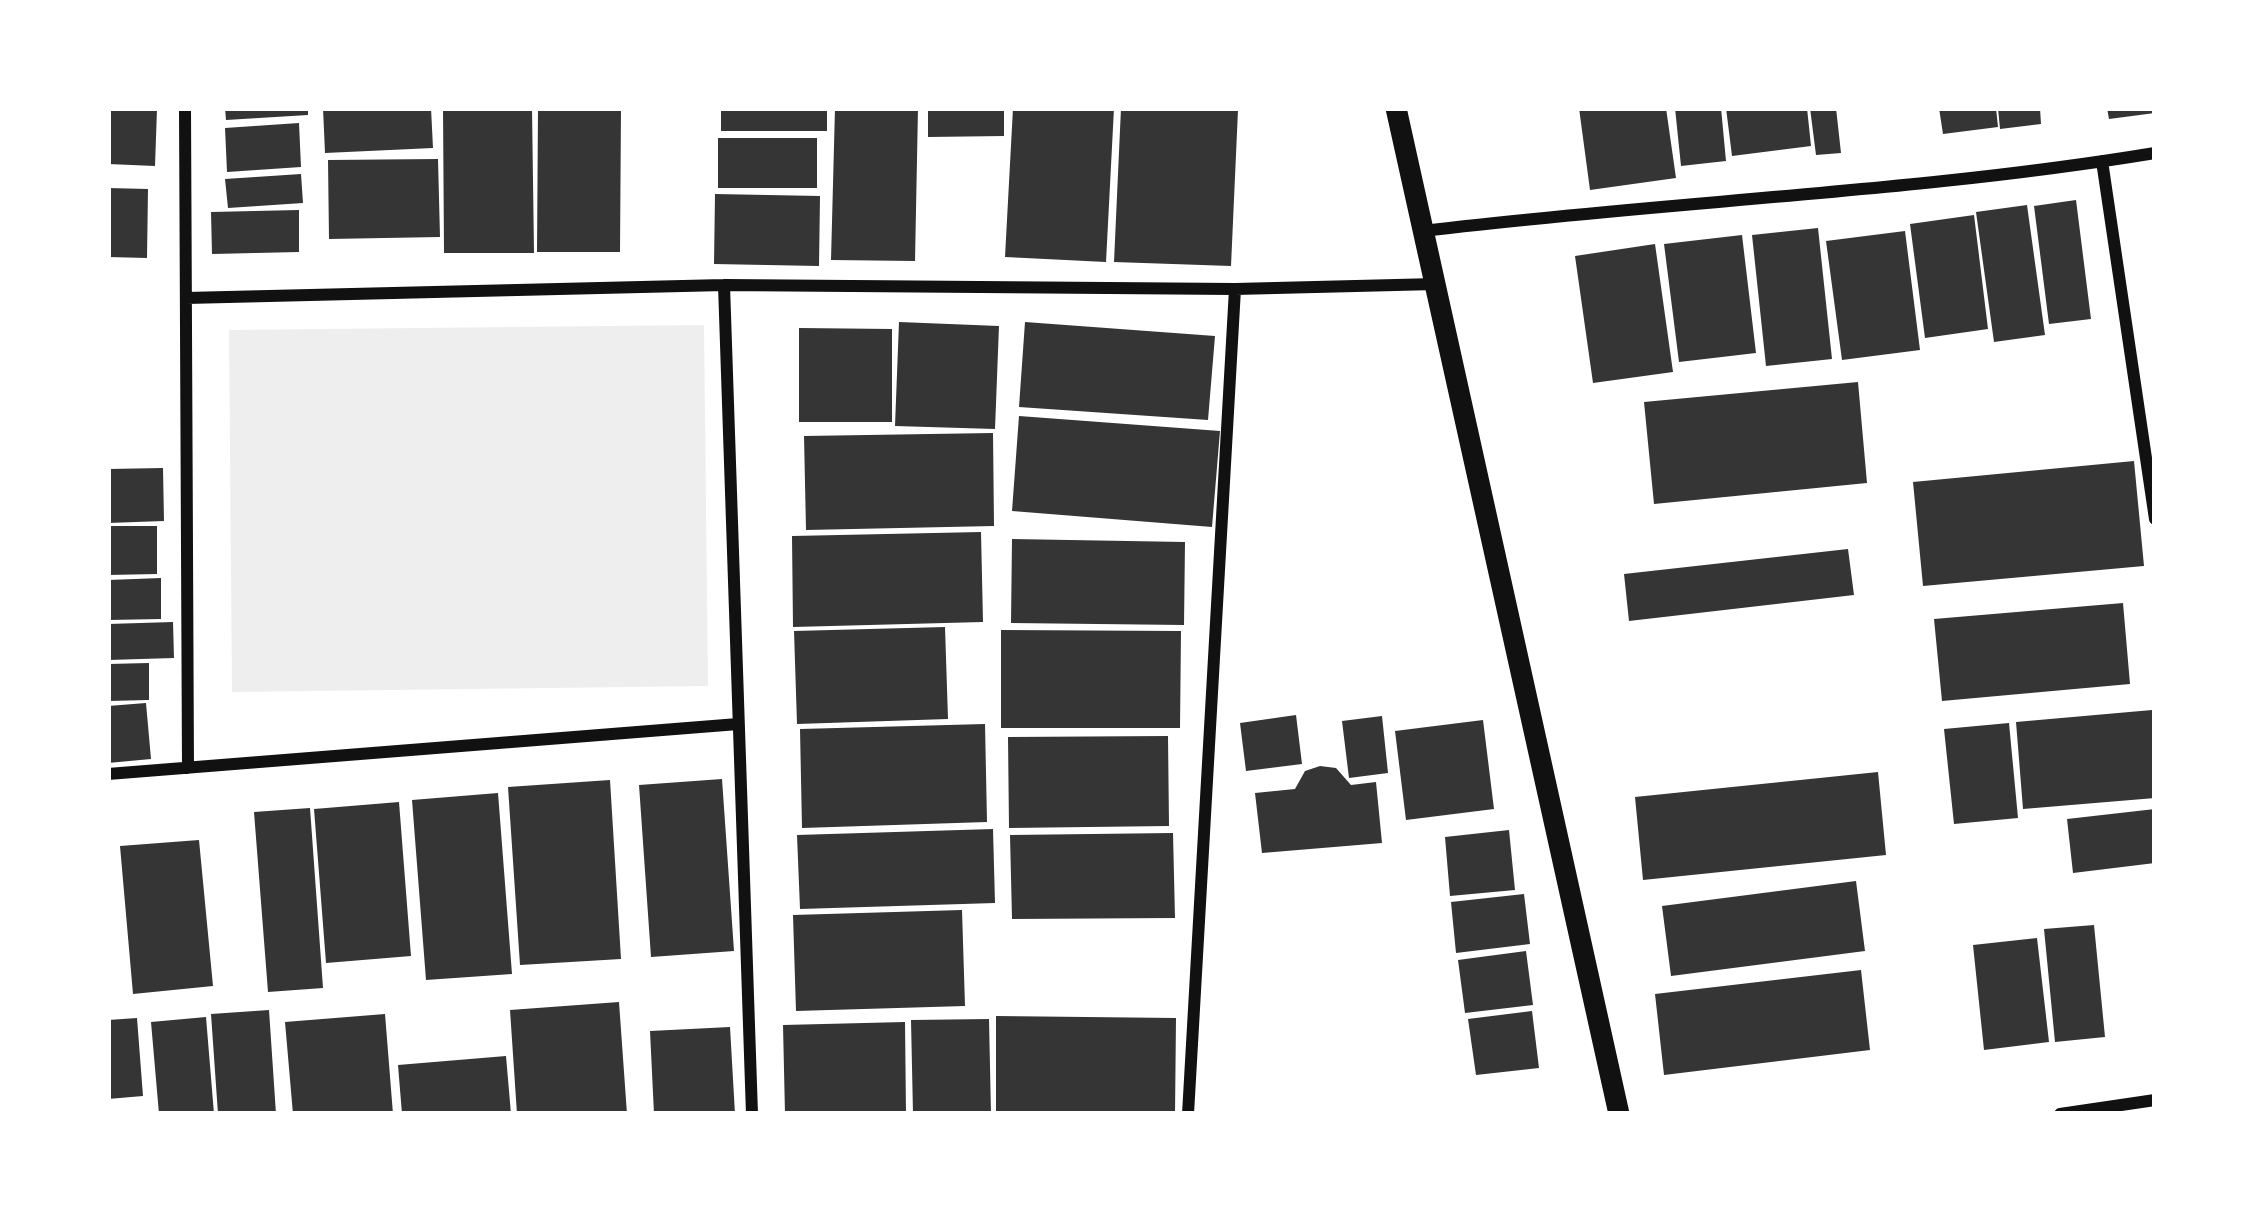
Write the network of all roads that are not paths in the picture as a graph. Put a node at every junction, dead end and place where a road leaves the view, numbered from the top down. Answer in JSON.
{"nodes":[{"id":1,"x":185,"y":108,"type":"edge"},
{"id":2,"x":1396,"y":108,"type":"edge"},
{"id":3,"x":2155,"y":152,"type":"edge"},
{"id":4,"x":2102,"y":161,"type":"junction"},
{"id":5,"x":1424,"y":231,"type":"junction"},
{"id":6,"x":724,"y":284,"type":"junction"},
{"id":7,"x":1436,"y":284,"type":"junction"},
{"id":8,"x":1235,"y":290,"type":"junction"},
{"id":9,"x":186,"y":298,"type":"junction"},
{"id":10,"x":2155,"y":519,"type":"edge"},
{"id":11,"x":738,"y":724,"type":"junction"},
{"id":12,"x":188,"y":768,"type":"junction"},
{"id":13,"x":108,"y":775,"type":"edge"},
{"id":14,"x":2155,"y":1100,"type":"edge"},
{"id":15,"x":752,"y":1114,"type":"edge"},
{"id":16,"x":1187,"y":1114,"type":"edge"},
{"id":17,"x":1618,"y":1114,"type":"edge"},
{"id":18,"x":2060,"y":1114,"type":"edge"}],
"edges":[{"from":1,"to":9,"type":"street"},
{"from":2,"to":5,"type":"street"},
{"from":3,"to":4,"type":"street"},
{"from":4,"to":5,"type":"street"},
{"from":4,"to":10,"type":"street"},
{"from":5,"to":7,"type":"street"},
{"from":6,"to":8,"type":"street"},
{"from":6,"to":9,"type":"street"},
{"from":6,"to":11,"type":"street"},
{"from":7,"to":8,"type":"street"},
{"from":7,"to":17,"type":"street"},
{"from":8,"to":16,"type":"street"},
{"from":9,"to":12,"type":"street"},
{"from":11,"to":12,"type":"street"},
{"from":11,"to":15,"type":"street"},
{"from":12,"to":13,"type":"street"},
{"from":14,"to":18,"type":"street"}]}
